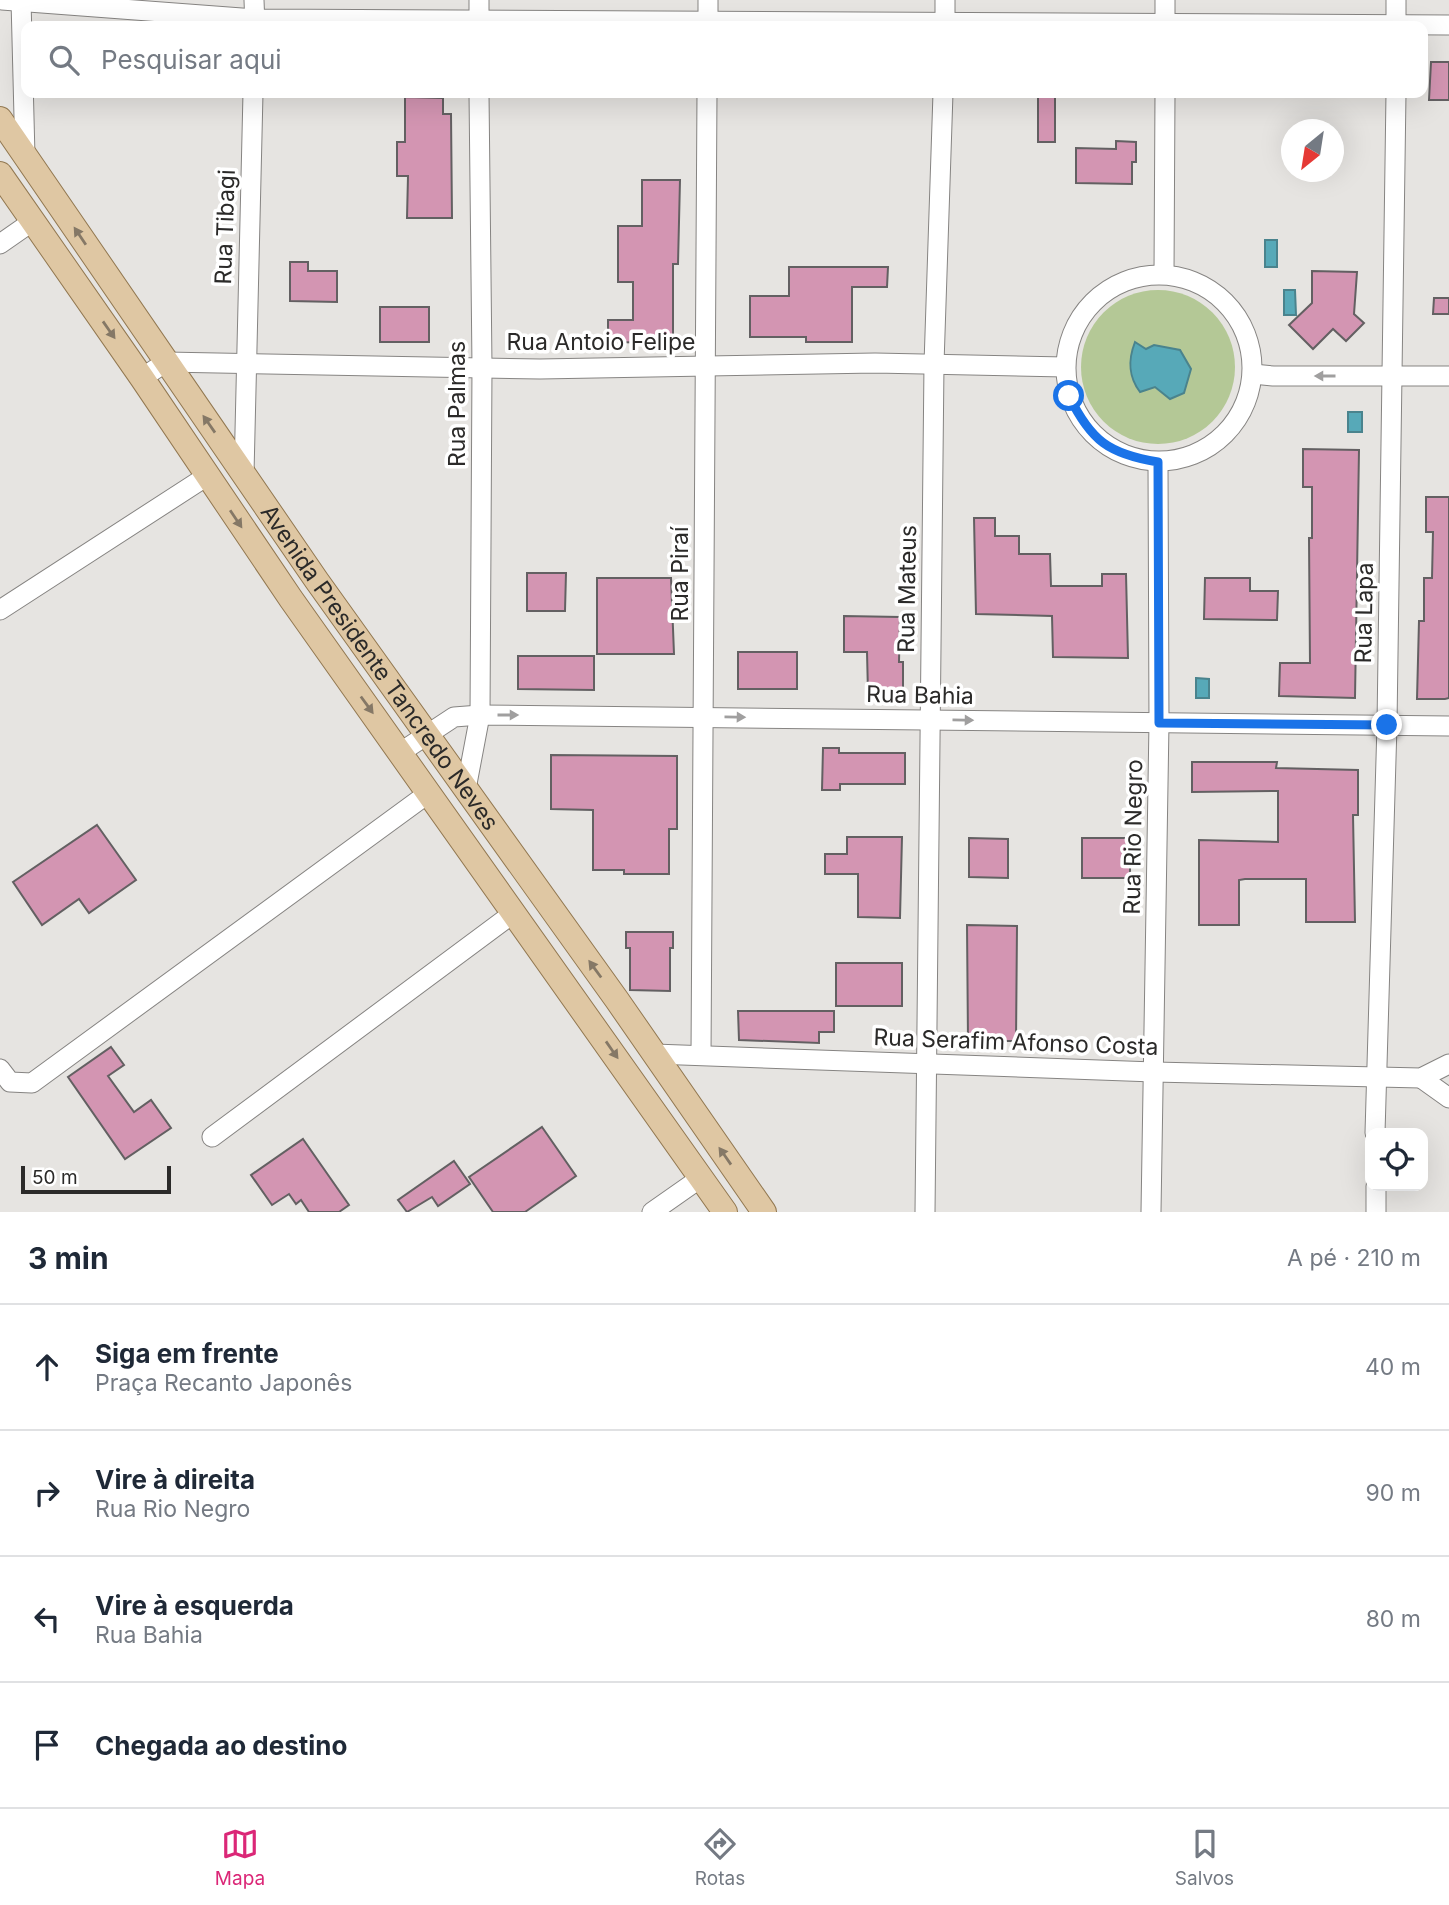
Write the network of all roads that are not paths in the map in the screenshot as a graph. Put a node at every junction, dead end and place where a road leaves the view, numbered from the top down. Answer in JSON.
{"nodes":[{"id":1,"x":15,"y":0,"type":"edge"},
{"id":2,"x":479,"y":0,"type":"edge"},
{"id":3,"x":708,"y":0,"type":"edge"},
{"id":4,"x":945,"y":0,"type":"edge"},
{"id":5,"x":1165,"y":0,"type":"edge"},
{"id":6,"x":1396,"y":0,"type":"edge"},
{"id":7,"x":255,"y":15,"type":"edge"},
{"id":8,"x":423,"y":21,"type":"edge"},
{"id":9,"x":479,"y":21,"type":"edge"},
{"id":10,"x":708,"y":21,"type":"edge"},
{"id":11,"x":945,"y":21,"type":"edge"},
{"id":12,"x":1165,"y":21,"type":"edge"},
{"id":13,"x":1396,"y":21,"type":"edge"},
{"id":14,"x":1428,"y":25,"type":"edge"},
{"id":15,"x":1449,"y":25,"type":"edge"},
{"id":16,"x":21,"y":94,"type":"edge"},
{"id":17,"x":21,"y":98,"type":"edge"},
{"id":18,"x":253,"y":98,"type":"edge"},
{"id":19,"x":480,"y":98,"type":"edge"},
{"id":20,"x":707,"y":98,"type":"edge"},
{"id":21,"x":943,"y":98,"type":"edge"},
{"id":22,"x":1165,"y":98,"type":"edge"},
{"id":23,"x":1395,"y":98,"type":"edge"},
{"id":24,"x":0,"y":119,"type":"edge"},
{"id":25,"x":25,"y":156,"type":"junction"},
{"id":26,"x":0,"y":174,"type":"edge"},
{"id":27,"x":33,"y":221,"type":"junction"},
{"id":28,"x":0,"y":244,"type":"edge"},
{"id":29,"x":1164,"y":274,"type":"junction"},
{"id":30,"x":166,"y":362,"type":"junction"},
{"id":31,"x":245,"y":364,"type":"junction"},
{"id":32,"x":934,"y":364,"type":"junction"},
{"id":33,"x":705,"y":366,"type":"junction"},
{"id":34,"x":482,"y":367,"type":"junction"},
{"id":35,"x":1065,"y":368,"type":"junction"},
{"id":36,"x":1253,"y":374,"type":"junction"},
{"id":37,"x":1393,"y":376,"type":"junction"},
{"id":38,"x":1449,"y":376,"type":"edge"},
{"id":39,"x":142,"y":378,"type":"junction"},
{"id":40,"x":1158,"y":462,"type":"junction"},
{"id":41,"x":244,"y":474,"type":"junction"},
{"id":42,"x":207,"y":476,"type":"junction"},
{"id":43,"x":0,"y":610,"type":"edge"},
{"id":44,"x":480,"y":715,"type":"junction"},
{"id":45,"x":703,"y":717,"type":"junction"},
{"id":46,"x":930,"y":720,"type":"junction"},
{"id":47,"x":1159,"y":723,"type":"junction"},
{"id":48,"x":1387,"y":725,"type":"junction"},
{"id":49,"x":1449,"y":726,"type":"edge"},
{"id":50,"x":427,"y":734,"type":"junction"},
{"id":51,"x":401,"y":752,"type":"junction"},
{"id":52,"x":466,"y":789,"type":"junction"},
{"id":53,"x":430,"y":792,"type":"junction"},
{"id":54,"x":515,"y":912,"type":"junction"},
{"id":55,"x":654,"y":1054,"type":"junction"},
{"id":56,"x":701,"y":1055,"type":"junction"},
{"id":57,"x":926,"y":1062,"type":"junction"},
{"id":58,"x":1449,"y":1064,"type":"edge"},
{"id":59,"x":0,"y":1069,"type":"edge"},
{"id":60,"x":1154,"y":1072,"type":"junction"},
{"id":61,"x":1375,"y":1077,"type":"junction"},
{"id":62,"x":1421,"y":1078,"type":"junction"},
{"id":63,"x":1449,"y":1098,"type":"edge"},
{"id":64,"x":1375,"y":1128,"type":"edge"},
{"id":65,"x":212,"y":1137,"type":"dead end"},
{"id":66,"x":702,"y":1177,"type":"junction"},
{"id":67,"x":1376,"y":1191,"type":"edge"},
{"id":68,"x":652,"y":1212,"type":"edge"},
{"id":69,"x":725,"y":1212,"type":"edge"},
{"id":70,"x":764,"y":1212,"type":"edge"},
{"id":71,"x":925,"y":1212,"type":"edge"},
{"id":72,"x":1151,"y":1212,"type":"edge"},
{"id":73,"x":1376,"y":1212,"type":"edge"}],
"edges":[{"from":1,"to":7,"type":"street"},
{"from":1,"to":16,"type":"street"},
{"from":2,"to":9,"type":"street"},
{"from":3,"to":10,"type":"street"},
{"from":4,"to":11,"type":"street"},
{"from":5,"to":12,"type":"street"},
{"from":6,"to":13,"type":"street"},
{"from":7,"to":8,"type":"street"},
{"from":14,"to":15,"type":"street"},
{"from":17,"to":25,"type":"street"},
{"from":18,"to":31,"type":"street","name":"Rua Tibagi"},
{"from":19,"to":34,"type":"street","name":"Rua Palmas"},
{"from":20,"to":33,"type":"street","name":"Rua Piraí"},
{"from":21,"to":32,"type":"street","name":"Rua Mateus"},
{"from":22,"to":29,"type":"street"},
{"from":23,"to":37,"type":"street","name":"Rua Lapa"},
{"from":24,"to":25,"type":"main road","name":"Avenida Presidente Tancredo Neves"},
{"from":30,"to":25,"type":"main road","name":"Avenida Presidente Tancredo Neves","one_way":true},
{"from":26,"to":27,"type":"main road","name":"Avenida Presidente Tancredo Neves"},
{"from":27,"to":28,"type":"street"},
{"from":27,"to":39,"type":"main road","name":"Avenida Presidente Tancredo Neves","one_way":true},
{"from":29,"to":35,"type":"street"},
{"from":29,"to":36,"type":"street"},
{"from":30,"to":31,"type":"street","name":"Rua Antoio Felipe"},
{"from":30,"to":39,"type":"street"},
{"from":41,"to":30,"type":"main road","name":"Avenida Presidente Tancredo Neves","one_way":true},
{"from":31,"to":34,"type":"street","name":"Rua Antoio Felipe"},
{"from":31,"to":41,"type":"street","name":"Rua Tibagi"},
{"from":32,"to":33,"type":"street","name":"Rua Antoio Felipe"},
{"from":32,"to":35,"type":"street","name":"Rua Antoio Felipe"},
{"from":32,"to":46,"type":"street","name":"Rua Mateus"},
{"from":33,"to":34,"type":"street","name":"Rua Antoio Felipe"},
{"from":33,"to":45,"type":"street","name":"Rua Piraí"},
{"from":34,"to":44,"type":"street","name":"Rua Palmas"},
{"from":35,"to":40,"type":"street"},
{"from":37,"to":36,"type":"street","one_way":true},
{"from":36,"to":40,"type":"street"},
{"from":37,"to":38,"type":"street"},
{"from":37,"to":48,"type":"street","name":"Rua Lapa"},
{"from":39,"to":42,"type":"main road","name":"Avenida Presidente Tancredo Neves"},
{"from":40,"to":47,"type":"street","name":"Rua Rio Negro"},
{"from":41,"to":50,"type":"main road","name":"Avenida Presidente Tancredo Neves"},
{"from":42,"to":43,"type":"street"},
{"from":42,"to":51,"type":"main road","name":"Avenida Presidente Tancredo Neves","one_way":true},
{"from":44,"to":45,"type":"street","name":"Rua Bahia","one_way":true},
{"from":44,"to":50,"type":"street","name":"Rua Bahia"},
{"from":44,"to":52,"type":"street","name":"Rua Palmas"},
{"from":45,"to":46,"type":"street","name":"Rua Bahia","one_way":true},
{"from":45,"to":56,"type":"street","name":"Rua Piraí"},
{"from":46,"to":47,"type":"street","name":"Rua Bahia","one_way":true},
{"from":46,"to":57,"type":"street","name":"Rua Mateus"},
{"from":47,"to":48,"type":"street","name":"Rua Bahia"},
{"from":47,"to":60,"type":"street","name":"Rua Rio Negro"},
{"from":48,"to":49,"type":"street","name":"Rua Bahia"},
{"from":48,"to":61,"type":"street","name":"Rua Lapa"},
{"from":50,"to":51,"type":"street","name":"Rua Bahia"},
{"from":50,"to":52,"type":"main road","name":"Avenida Presidente Tancredo Neves"},
{"from":51,"to":53,"type":"main road","name":"Avenida Presidente Tancredo Neves"},
{"from":55,"to":52,"type":"main road","name":"Avenida Presidente Tancredo Neves","one_way":true},
{"from":53,"to":54,"type":"main road","name":"Avenida Presidente Tancredo Neves"},
{"from":53,"to":59,"type":"street"},
{"from":54,"to":65,"type":"street"},
{"from":54,"to":66,"type":"main road","name":"Avenida Presidente Tancredo Neves","one_way":true},
{"from":55,"to":56,"type":"street","name":"Rua Serafim Afonso Costa"},
{"from":70,"to":55,"type":"main road","name":"Avenida Presidente Tancredo Neves","one_way":true},
{"from":56,"to":57,"type":"street","name":"Rua Serafim Afonso Costa"},
{"from":57,"to":60,"type":"street","name":"Rua Serafim Afonso Costa"},
{"from":57,"to":71,"type":"street","name":"Rua Mateus"},
{"from":58,"to":62,"type":"street"},
{"from":60,"to":61,"type":"street","name":"Rua Serafim Afonso Costa"},
{"from":60,"to":72,"type":"street","name":"Rua Rio Negro"},
{"from":61,"to":62,"type":"street","name":"Rua Serafim Afonso Costa"},
{"from":61,"to":64,"type":"street","name":"Rua Lapa"},
{"from":62,"to":63,"type":"street"},
{"from":66,"to":68,"type":"street"},
{"from":66,"to":69,"type":"main road","name":"Avenida Presidente Tancredo Neves"},
{"from":67,"to":73,"type":"street"}]}
